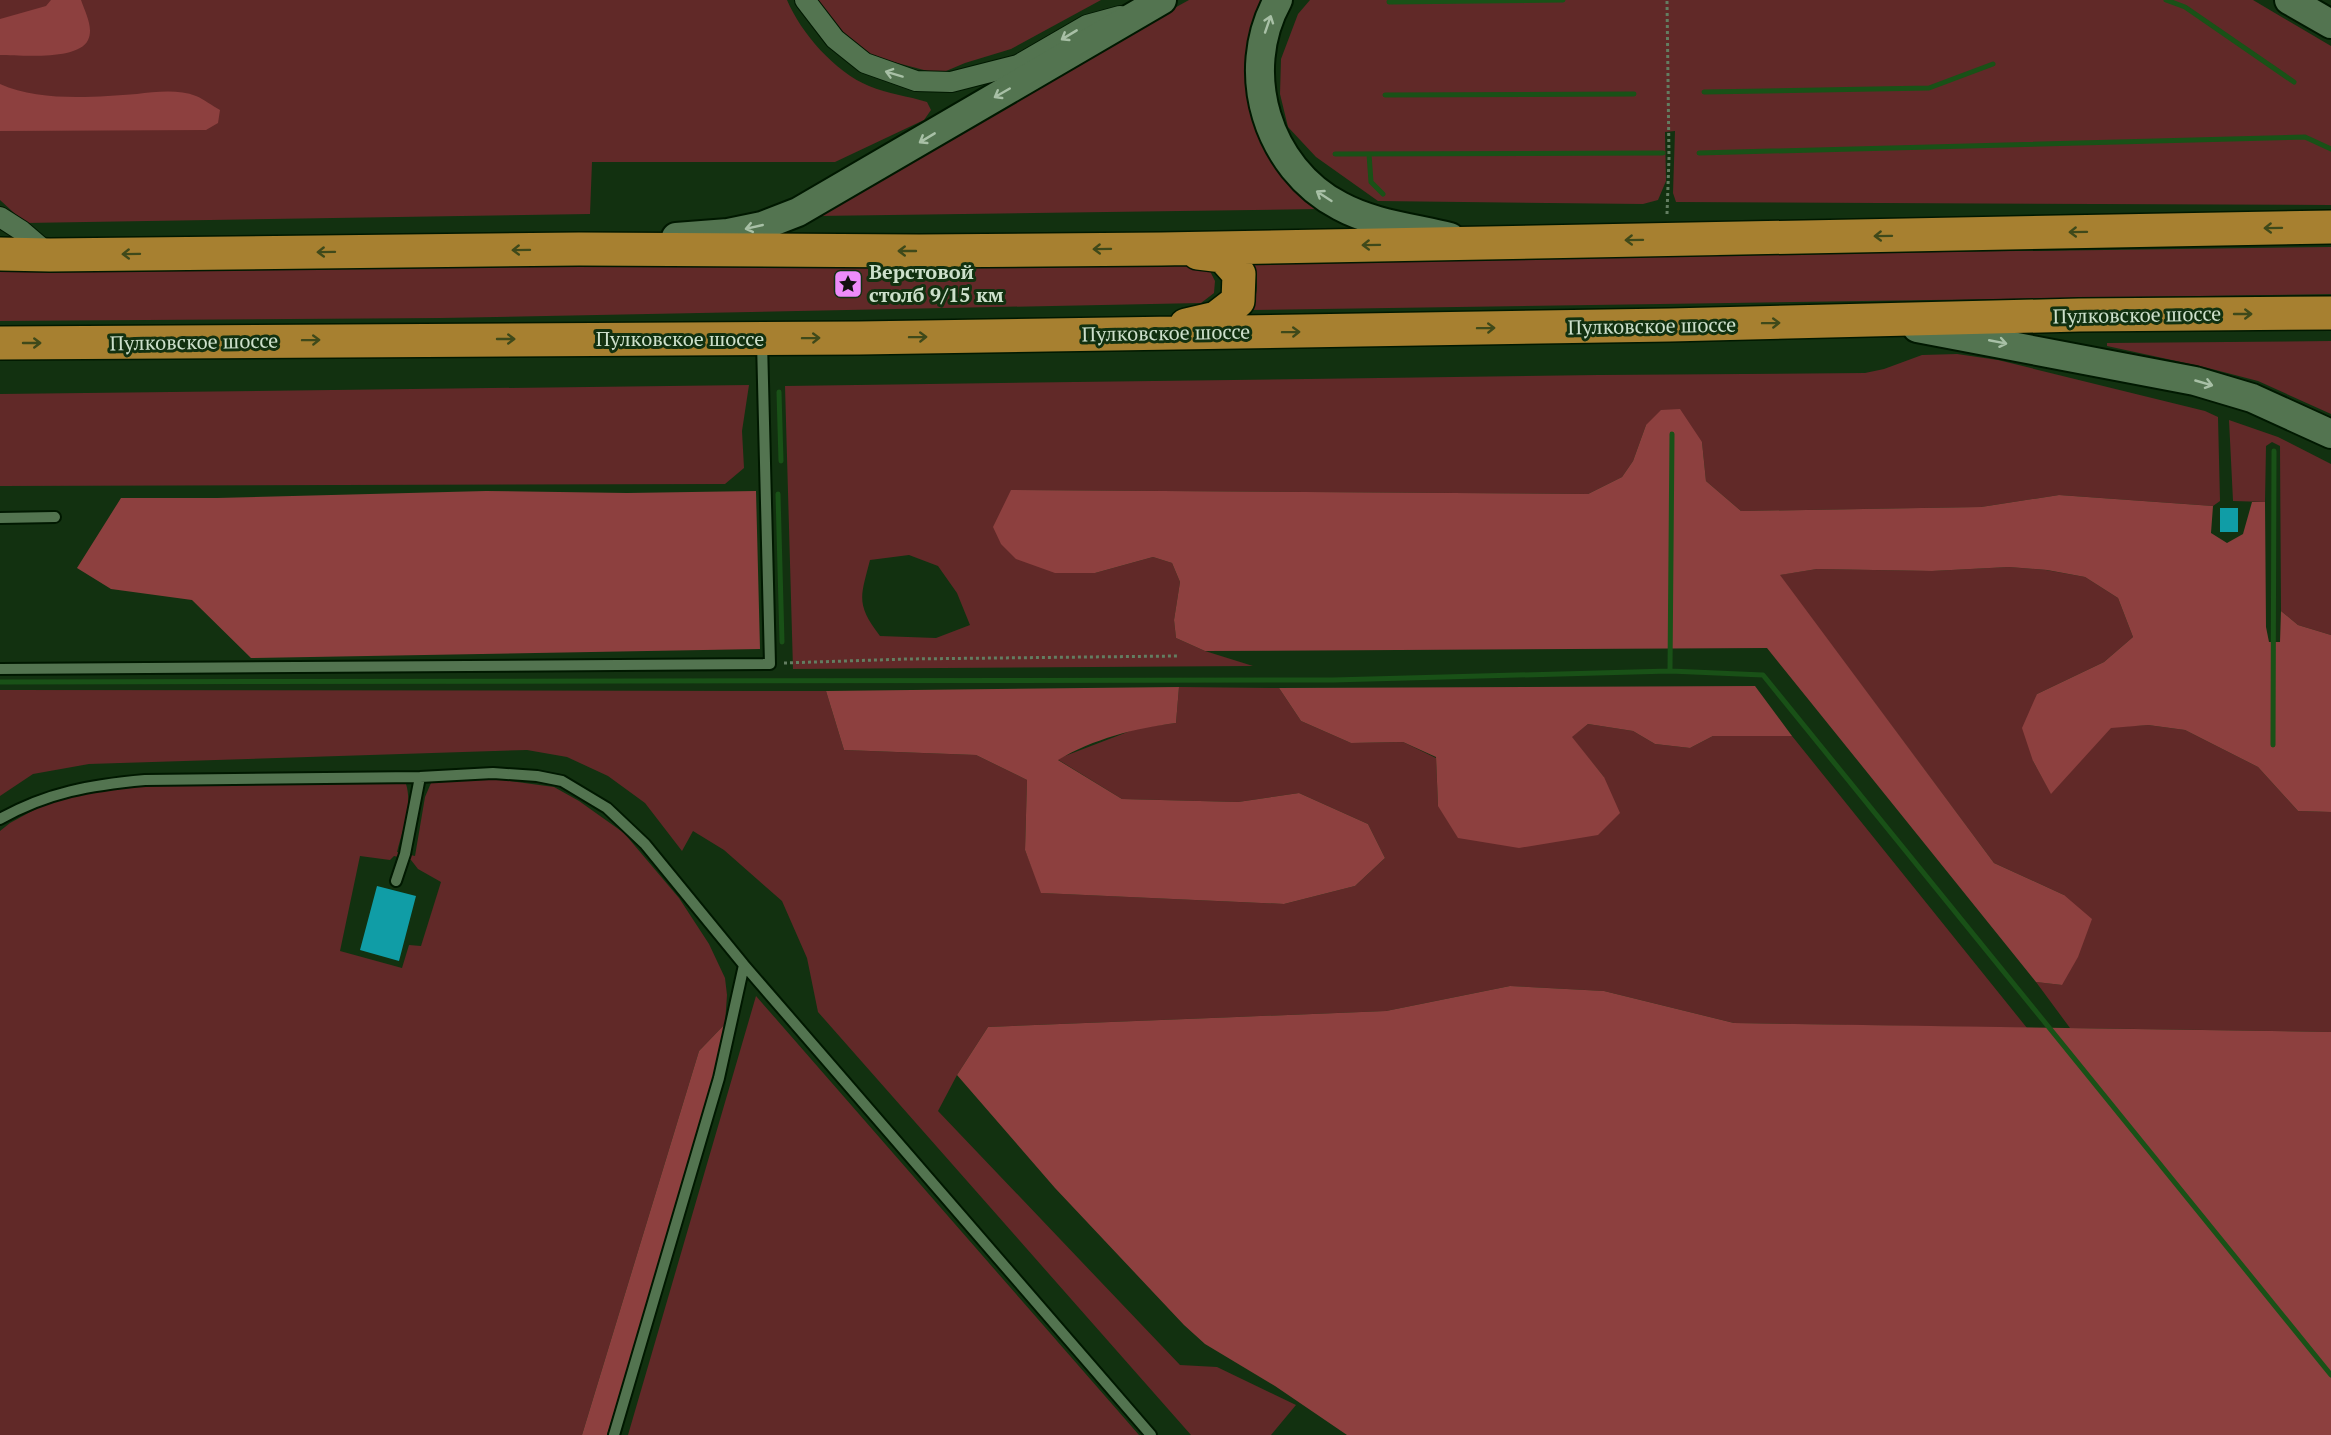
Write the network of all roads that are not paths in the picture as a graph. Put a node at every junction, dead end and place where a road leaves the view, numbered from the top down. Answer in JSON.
{"nodes":[{"id":1,"x":805,"y":0,"type":"edge"},
{"id":2,"x":1278,"y":0,"type":"edge"},
{"id":3,"x":2289,"y":0,"type":"edge"},
{"id":4,"x":1153,"y":5,"type":"edge"},
{"id":5,"x":2331,"y":24,"type":"edge"},
{"id":6,"x":0,"y":217,"type":"edge"},
{"id":7,"x":2331,"y":227,"type":"edge"},
{"id":8,"x":1472,"y":243,"type":"junction"},
{"id":9,"x":634,"y":249,"type":"junction"},
{"id":10,"x":1161,"y":249,"type":"junction"},
{"id":11,"x":0,"y":254,"type":"edge"},
{"id":12,"x":50,"y":255,"type":"junction"},
{"id":13,"x":2331,"y":313,"type":"edge"},
{"id":14,"x":1878,"y":321,"type":"junction"},
{"id":15,"x":1149,"y":334,"type":"junction"},
{"id":16,"x":762,"y":339,"type":"junction"},
{"id":17,"x":0,"y":344,"type":"edge"},
{"id":18,"x":2331,"y":434,"type":"edge"},
{"id":19,"x":55,"y":517,"type":"dead end"},
{"id":20,"x":0,"y":518,"type":"edge"},
{"id":21,"x":0,"y":669,"type":"edge"},
{"id":22,"x":420,"y":777,"type":"junction"},
{"id":23,"x":0,"y":819,"type":"edge"},
{"id":24,"x":396,"y":881,"type":"dead end"},
{"id":25,"x":744,"y":965,"type":"junction"},
{"id":26,"x":614,"y":1435,"type":"edge"},
{"id":27,"x":1151,"y":1435,"type":"edge"}],
"edges":[{"from":4,"to":1,"type":"street","one_way":true},
{"from":8,"to":2,"type":"main road","one_way":true},
{"from":3,"to":5,"type":"main road"},
{"from":4,"to":9,"type":"main road","one_way":true},
{"from":6,"to":12,"type":"street"},
{"from":7,"to":8,"type":"highway","one_way":true},
{"from":8,"to":10,"type":"highway","one_way":true},
{"from":10,"to":9,"type":"highway","one_way":true},
{"from":9,"to":12,"type":"highway","one_way":true},
{"from":10,"to":15,"type":"highway"},
{"from":11,"to":12,"type":"highway"},
{"from":14,"to":13,"type":"highway","name":"Пулковское шоссе","one_way":true},
{"from":15,"to":14,"type":"highway","name":"Пулковское шоссе","one_way":true},
{"from":14,"to":18,"type":"main road","one_way":true},
{"from":16,"to":15,"type":"highway","name":"Пулковское шоссе","one_way":true},
{"from":17,"to":16,"type":"highway","name":"Пулковское шоссе","one_way":true},
{"from":16,"to":21,"type":"lane"},
{"from":19,"to":20,"type":"lane"},
{"from":22,"to":23,"type":"lane"},
{"from":22,"to":24,"type":"lane"},
{"from":22,"to":25,"type":"lane"},
{"from":25,"to":26,"type":"lane"},
{"from":25,"to":27,"type":"lane"}]}
